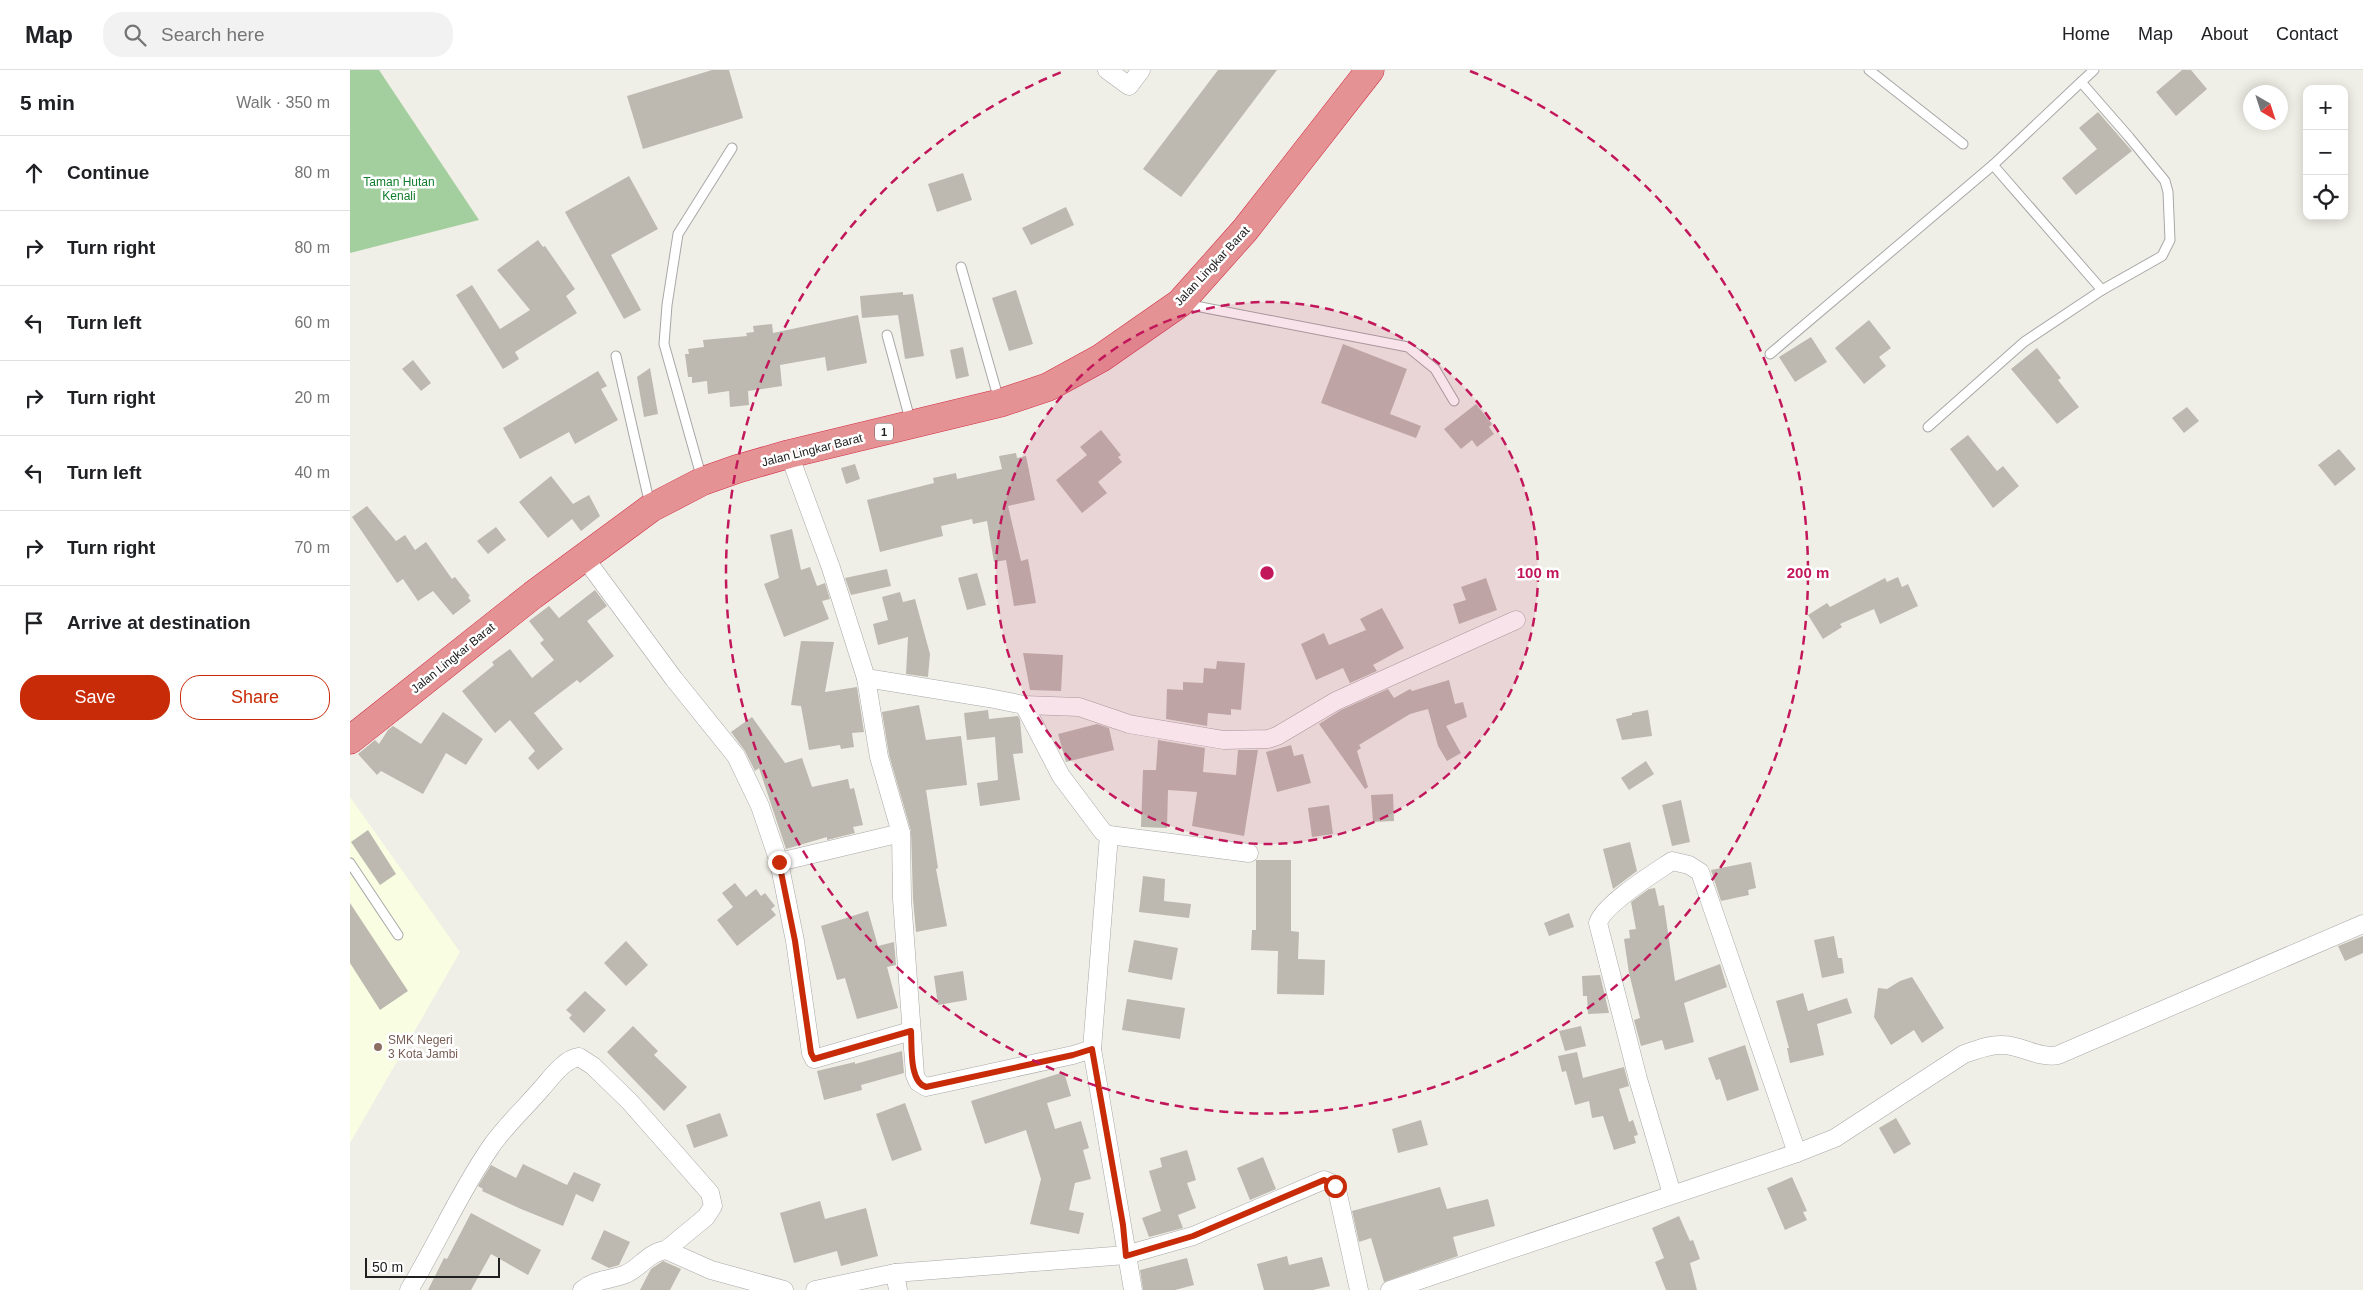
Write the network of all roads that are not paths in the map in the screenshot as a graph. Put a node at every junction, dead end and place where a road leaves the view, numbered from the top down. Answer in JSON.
{"nodes":[{"id":1,"x":1107,"y":70,"type":"edge"},
{"id":2,"x":1141,"y":70,"type":"edge"},
{"id":3,"x":1370,"y":70,"type":"edge"},
{"id":4,"x":1869,"y":70,"type":"edge"},
{"id":5,"x":2094,"y":70,"type":"edge"},
{"id":6,"x":2081,"y":82,"type":"junction"},
{"id":7,"x":1963,"y":144,"type":"dead end"},
{"id":8,"x":732,"y":148,"type":"dead end"},
{"id":9,"x":1992,"y":165,"type":"junction"},
{"id":10,"x":961,"y":266,"type":"dead end"},
{"id":11,"x":2102,"y":290,"type":"junction"},
{"id":12,"x":1180,"y":303,"type":"junction"},
{"id":13,"x":887,"y":335,"type":"dead end"},
{"id":14,"x":1770,"y":354,"type":"dead end"},
{"id":15,"x":616,"y":356,"type":"dead end"},
{"id":16,"x":1454,"y":401,"type":"dead end"},
{"id":17,"x":1000,"y":403,"type":"junction"},
{"id":18,"x":912,"y":425,"type":"junction"},
{"id":19,"x":1928,"y":427,"type":"dead end"},
{"id":20,"x":789,"y":454,"type":"junction"},
{"id":21,"x":703,"y":481,"type":"junction"},
{"id":22,"x":650,"y":508,"type":"junction"},
{"id":23,"x":584,"y":557,"type":"junction"},
{"id":24,"x":1516,"y":620,"type":"dead end"},
{"id":25,"x":866,"y":678,"type":"junction"},
{"id":26,"x":1024,"y":705,"type":"junction"},
{"id":27,"x":350,"y":740,"type":"edge"},
{"id":28,"x":901,"y":833,"type":"junction"},
{"id":29,"x":1109,"y":835,"type":"junction"},
{"id":30,"x":1249,"y":853,"type":"dead end"},
{"id":31,"x":779,"y":862,"type":"junction"},
{"id":32,"x":350,"y":863,"type":"edge"},
{"id":33,"x":2363,"y":924,"type":"edge"},
{"id":34,"x":398,"y":935,"type":"dead end"},
{"id":35,"x":911,"y":1031,"type":"junction"},
{"id":36,"x":1092,"y":1049,"type":"junction"},
{"id":37,"x":1796,"y":1153,"type":"junction"},
{"id":38,"x":1672,"y":1194,"type":"junction"},
{"id":39,"x":666,"y":1250,"type":"junction"},
{"id":40,"x":1126,"y":1256,"type":"junction"},
{"id":41,"x":895,"y":1272,"type":"junction"},
{"id":42,"x":409,"y":1290,"type":"edge"},
{"id":43,"x":582,"y":1290,"type":"edge"},
{"id":44,"x":784,"y":1290,"type":"edge"},
{"id":45,"x":815,"y":1290,"type":"edge"},
{"id":46,"x":898,"y":1290,"type":"edge"},
{"id":47,"x":1133,"y":1290,"type":"edge"},
{"id":48,"x":1359,"y":1290,"type":"edge"},
{"id":49,"x":1390,"y":1290,"type":"edge"}],
"edges":[{"from":1,"to":2,"type":"street"},
{"from":3,"to":12,"type":"highway","name":"Jalan Lingkar Barat","number":"1"},
{"from":4,"to":7,"type":"lane"},
{"from":5,"to":6,"type":"lane"},
{"from":6,"to":9,"type":"lane"},
{"from":6,"to":11,"type":"lane"},
{"from":8,"to":21,"type":"lane"},
{"from":9,"to":11,"type":"lane"},
{"from":9,"to":14,"type":"lane"},
{"from":10,"to":17,"type":"lane"},
{"from":11,"to":19,"type":"lane"},
{"from":12,"to":16,"type":"lane"},
{"from":12,"to":17,"type":"highway","name":"Jalan Lingkar Barat","number":"1"},
{"from":13,"to":18,"type":"lane"},
{"from":15,"to":22,"type":"lane"},
{"from":17,"to":18,"type":"highway","name":"Jalan Lingkar Barat","number":"1"},
{"from":18,"to":20,"type":"highway","name":"Jalan Lingkar Barat","number":"1"},
{"from":20,"to":21,"type":"highway","name":"Jalan Lingkar Barat","number":"1"},
{"from":20,"to":25,"type":"street"},
{"from":21,"to":22,"type":"highway","name":"Jalan Lingkar Barat","number":"1"},
{"from":22,"to":23,"type":"highway","name":"Jalan Lingkar Barat","number":"1"},
{"from":23,"to":27,"type":"highway","name":"Jalan Lingkar Barat","number":"1"},
{"from":23,"to":31,"type":"street"},
{"from":24,"to":26,"type":"street"},
{"from":25,"to":26,"type":"street"},
{"from":25,"to":28,"type":"street"},
{"from":26,"to":29,"type":"street"},
{"from":28,"to":31,"type":"street"},
{"from":28,"to":35,"type":"street"},
{"from":29,"to":30,"type":"street"},
{"from":29,"to":36,"type":"street"},
{"from":31,"to":35,"type":"street"},
{"from":32,"to":34,"type":"lane"},
{"from":33,"to":37,"type":"street"},
{"from":35,"to":36,"type":"street"},
{"from":36,"to":40,"type":"street"},
{"from":37,"to":38,"type":"street"},
{"from":37,"to":38,"type":"street"},
{"from":38,"to":49,"type":"street"},
{"from":39,"to":42,"type":"street"},
{"from":39,"to":43,"type":"street"},
{"from":39,"to":44,"type":"street"},
{"from":40,"to":41,"type":"street"},
{"from":40,"to":47,"type":"street"},
{"from":40,"to":48,"type":"street"},
{"from":41,"to":45,"type":"street"},
{"from":41,"to":46,"type":"street"}]}
